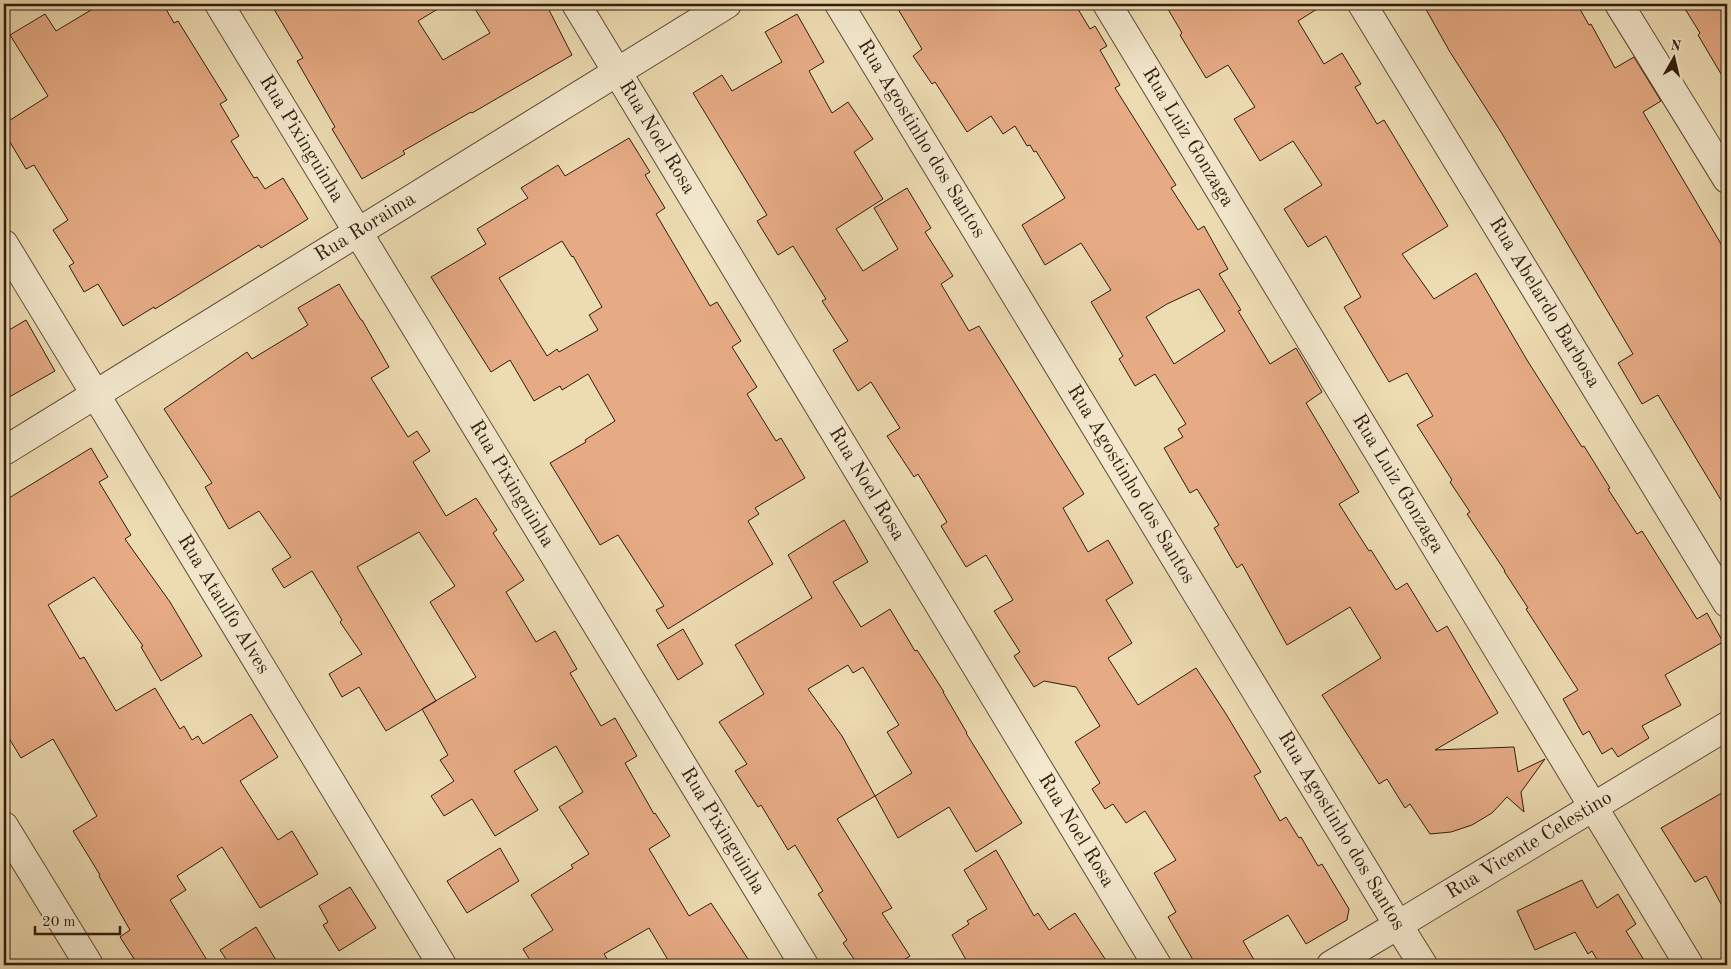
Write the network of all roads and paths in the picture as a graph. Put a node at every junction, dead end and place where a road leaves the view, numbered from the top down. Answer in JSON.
{"nodes":[{"id":1,"x":219,"y":4,"type":"edge"},
{"id":2,"x":576,"y":4,"type":"edge"},
{"id":3,"x":727,"y":4,"type":"edge"},
{"id":4,"x":839,"y":4,"type":"edge"},
{"id":5,"x":1107,"y":4,"type":"edge"},
{"id":6,"x":1362,"y":4,"type":"edge"},
{"id":7,"x":1619,"y":4,"type":"edge"},
{"id":8,"x":617,"y":72,"type":"junction"},
{"id":9,"x":1727,"y":179,"type":"edge"},
{"id":10,"x":358,"y":232,"type":"junction"},
{"id":11,"x":4,"y":244,"type":"edge"},
{"id":12,"x":95,"y":395,"type":"junction"},
{"id":13,"x":4,"y":451,"type":"edge"},
{"id":14,"x":1727,"y":603,"type":"edge"},
{"id":15,"x":1727,"y":726,"type":"edge"},
{"id":16,"x":1593,"y":808,"type":"junction"},
{"id":17,"x":4,"y":826,"type":"edge"},
{"id":18,"x":1398,"y":925,"type":"junction"},
{"id":19,"x":89,"y":965,"type":"edge"},
{"id":20,"x":442,"y":965,"type":"edge"},
{"id":21,"x":804,"y":965,"type":"edge"},
{"id":22,"x":1157,"y":965,"type":"edge"},
{"id":23,"x":1331,"y":965,"type":"edge"},
{"id":24,"x":1422,"y":965,"type":"edge"},
{"id":25,"x":1688,"y":965,"type":"edge"}],
"edges":[{"from":1,"to":10,"type":"street","name":"Rua Pixinguinha"},
{"from":2,"to":8,"type":"street","name":"Rua Noel Rosa"},
{"from":3,"to":8,"type":"street","name":"Rua Roraima"},
{"from":4,"to":18,"type":"street","name":"Rua Agostinho dos Santos"},
{"from":5,"to":16,"type":"street","name":"Rua Luiz Gonzaga"},
{"from":6,"to":14,"type":"street","name":"Rua Abelardo Barbosa"},
{"from":7,"to":9,"type":"street"},
{"from":8,"to":10,"type":"street","name":"Rua Roraima"},
{"from":8,"to":22,"type":"street","name":"Rua Noel Rosa"},
{"from":10,"to":12,"type":"street","name":"Rua Roraima"},
{"from":10,"to":21,"type":"street","name":"Rua Pixinguinha"},
{"from":11,"to":12,"type":"street","name":"Rua Ataulfo Alves"},
{"from":12,"to":13,"type":"street","name":"Rua Roraima"},
{"from":12,"to":20,"type":"street","name":"Rua Ataulfo Alves"},
{"from":15,"to":16,"type":"street","name":"Rua Vicente Celestino"},
{"from":16,"to":18,"type":"street","name":"Rua Vicente Celestino"},
{"from":16,"to":25,"type":"street","name":"Rua Luiz Gonzaga"},
{"from":17,"to":19,"type":"street"},
{"from":18,"to":23,"type":"street","name":"Rua Vicente Celestino"},
{"from":18,"to":24,"type":"street","name":"Rua Agostinho dos Santos"}]}
